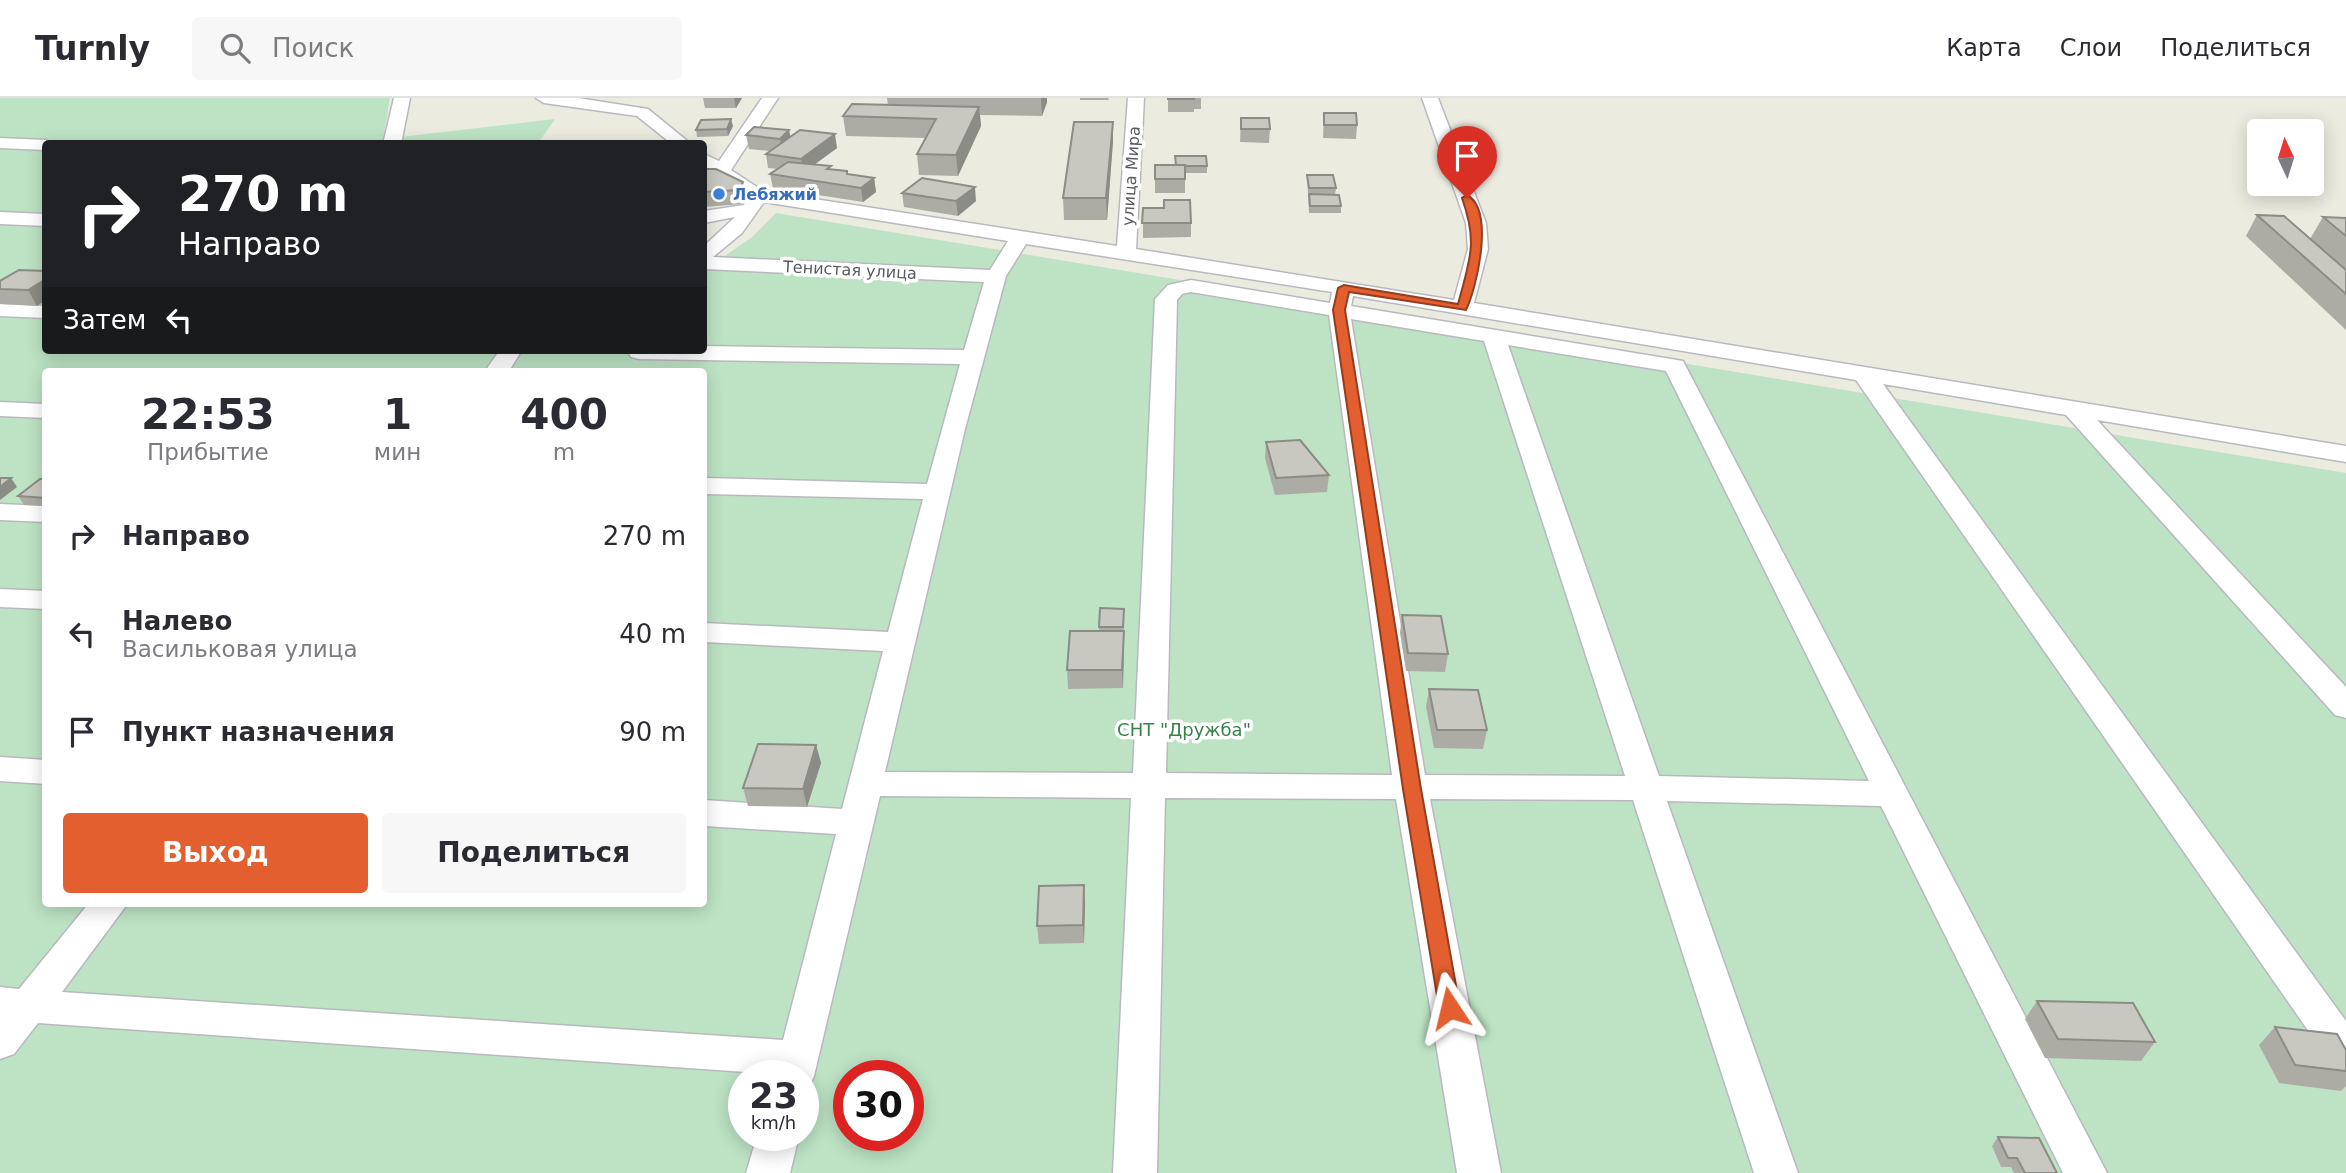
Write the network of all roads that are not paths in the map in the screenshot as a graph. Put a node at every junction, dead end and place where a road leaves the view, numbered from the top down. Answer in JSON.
{"nodes":[{"id":1,"x":402,"y":98,"type":"edge"},
{"id":2,"x":544,"y":98,"type":"edge"},
{"id":3,"x":770,"y":98,"type":"edge"},
{"id":4,"x":1136,"y":98,"type":"edge"},
{"id":5,"x":1430,"y":98,"type":"edge"},
{"id":6,"x":393,"y":140,"type":"edge"},
{"id":7,"x":678,"y":140,"type":"edge"},
{"id":8,"x":0,"y":143,"type":"edge"},
{"id":9,"x":42,"y":145,"type":"edge"},
{"id":10,"x":712,"y":165,"type":"edge"},
{"id":11,"x":755,"y":202,"type":"junction"},
{"id":12,"x":707,"y":216,"type":"edge"},
{"id":13,"x":0,"y":218,"type":"edge"},
{"id":14,"x":42,"y":220,"type":"edge"},
{"id":15,"x":1021,"y":237,"type":"junction"},
{"id":16,"x":707,"y":252,"type":"edge"},
{"id":17,"x":1126,"y":254,"type":"junction"},
{"id":18,"x":707,"y":263,"type":"edge"},
{"id":19,"x":996,"y":276,"type":"junction"},
{"id":20,"x":1342,"y":299,"type":"junction"},
{"id":21,"x":1462,"y":308,"type":"junction"},
{"id":22,"x":0,"y":310,"type":"edge"},
{"id":23,"x":42,"y":312,"type":"edge"},
{"id":24,"x":1493,"y":335,"type":"junction"},
{"id":25,"x":707,"y":353,"type":"edge"},
{"id":26,"x":1674,"y":354,"type":"junction"},
{"id":27,"x":974,"y":357,"type":"junction"},
{"id":28,"x":1863,"y":373,"type":"junction"},
{"id":29,"x":0,"y":409,"type":"edge"},
{"id":30,"x":2074,"y":409,"type":"junction"},
{"id":31,"x":42,"y":411,"type":"edge"},
{"id":32,"x":2346,"y":454,"type":"edge"},
{"id":33,"x":707,"y":486,"type":"edge"},
{"id":34,"x":938,"y":492,"type":"junction"},
{"id":35,"x":0,"y":512,"type":"edge"},
{"id":36,"x":42,"y":514,"type":"edge"},
{"id":37,"x":0,"y":597,"type":"edge"},
{"id":38,"x":42,"y":600,"type":"edge"},
{"id":39,"x":707,"y":632,"type":"edge"},
{"id":40,"x":901,"y":642,"type":"junction"},
{"id":41,"x":2346,"y":707,"type":"edge"},
{"id":42,"x":0,"y":769,"type":"edge"},
{"id":43,"x":42,"y":772,"type":"edge"},
{"id":44,"x":866,"y":784,"type":"junction"},
{"id":45,"x":1147,"y":786,"type":"junction"},
{"id":46,"x":1644,"y":788,"type":"junction"},
{"id":47,"x":1412,"y":789,"type":"junction"},
{"id":48,"x":1892,"y":794,"type":"junction"},
{"id":49,"x":707,"y":814,"type":"edge"},
{"id":50,"x":857,"y":823,"type":"junction"},
{"id":51,"x":106,"y":907,"type":"edge"},
{"id":52,"x":14,"y":1005,"type":"edge"},
{"id":53,"x":0,"y":1042,"type":"edge"},
{"id":54,"x":2346,"y":1053,"type":"edge"},
{"id":55,"x":798,"y":1060,"type":"edge"},
{"id":56,"x":728,"y":1063,"type":"edge"},
{"id":57,"x":774,"y":1151,"type":"edge"},
{"id":58,"x":768,"y":1173,"type":"edge"},
{"id":59,"x":1135,"y":1173,"type":"edge"},
{"id":60,"x":1479,"y":1173,"type":"edge"},
{"id":61,"x":1776,"y":1173,"type":"edge"},
{"id":62,"x":2085,"y":1173,"type":"edge"}],
"edges":[{"from":1,"to":6,"type":"street"},
{"from":2,"to":7,"type":"street"},
{"from":3,"to":10,"type":"street"},
{"from":4,"to":17,"type":"street","name":"улица Мира"},
{"from":5,"to":21,"type":"street"},
{"from":8,"to":9,"type":"street"},
{"from":10,"to":11,"type":"street"},
{"from":11,"to":12,"type":"street"},
{"from":11,"to":15,"type":"street"},
{"from":11,"to":16,"type":"street"},
{"from":13,"to":14,"type":"street"},
{"from":15,"to":17,"type":"street"},
{"from":15,"to":19,"type":"street"},
{"from":17,"to":20,"type":"street"},
{"from":18,"to":19,"type":"street","name":"Тенистая улица"},
{"from":19,"to":27,"type":"street"},
{"from":20,"to":21,"type":"street"},
{"from":20,"to":24,"type":"street"},
{"from":20,"to":45,"type":"street"},
{"from":20,"to":47,"type":"street"},
{"from":21,"to":26,"type":"street"},
{"from":22,"to":23,"type":"street"},
{"from":24,"to":26,"type":"street"},
{"from":24,"to":46,"type":"street"},
{"from":25,"to":27,"type":"street"},
{"from":26,"to":28,"type":"street"},
{"from":26,"to":48,"type":"street"},
{"from":27,"to":34,"type":"street"},
{"from":28,"to":30,"type":"street"},
{"from":28,"to":54,"type":"street"},
{"from":29,"to":31,"type":"street"},
{"from":30,"to":32,"type":"street"},
{"from":30,"to":41,"type":"street"},
{"from":33,"to":34,"type":"street"},
{"from":34,"to":40,"type":"street"},
{"from":35,"to":36,"type":"street"},
{"from":37,"to":38,"type":"street"},
{"from":39,"to":40,"type":"street"},
{"from":40,"to":44,"type":"street"},
{"from":42,"to":43,"type":"street"},
{"from":44,"to":45,"type":"street"},
{"from":44,"to":50,"type":"street"},
{"from":45,"to":47,"type":"street"},
{"from":45,"to":59,"type":"street"},
{"from":46,"to":47,"type":"street"},
{"from":46,"to":48,"type":"street"},
{"from":46,"to":61,"type":"street"},
{"from":47,"to":60,"type":"street"},
{"from":48,"to":62,"type":"street"},
{"from":49,"to":50,"type":"street"},
{"from":50,"to":55,"type":"street"},
{"from":51,"to":52,"type":"street"},
{"from":52,"to":53,"type":"street"},
{"from":52,"to":56,"type":"street"},
{"from":57,"to":58,"type":"street"}]}
